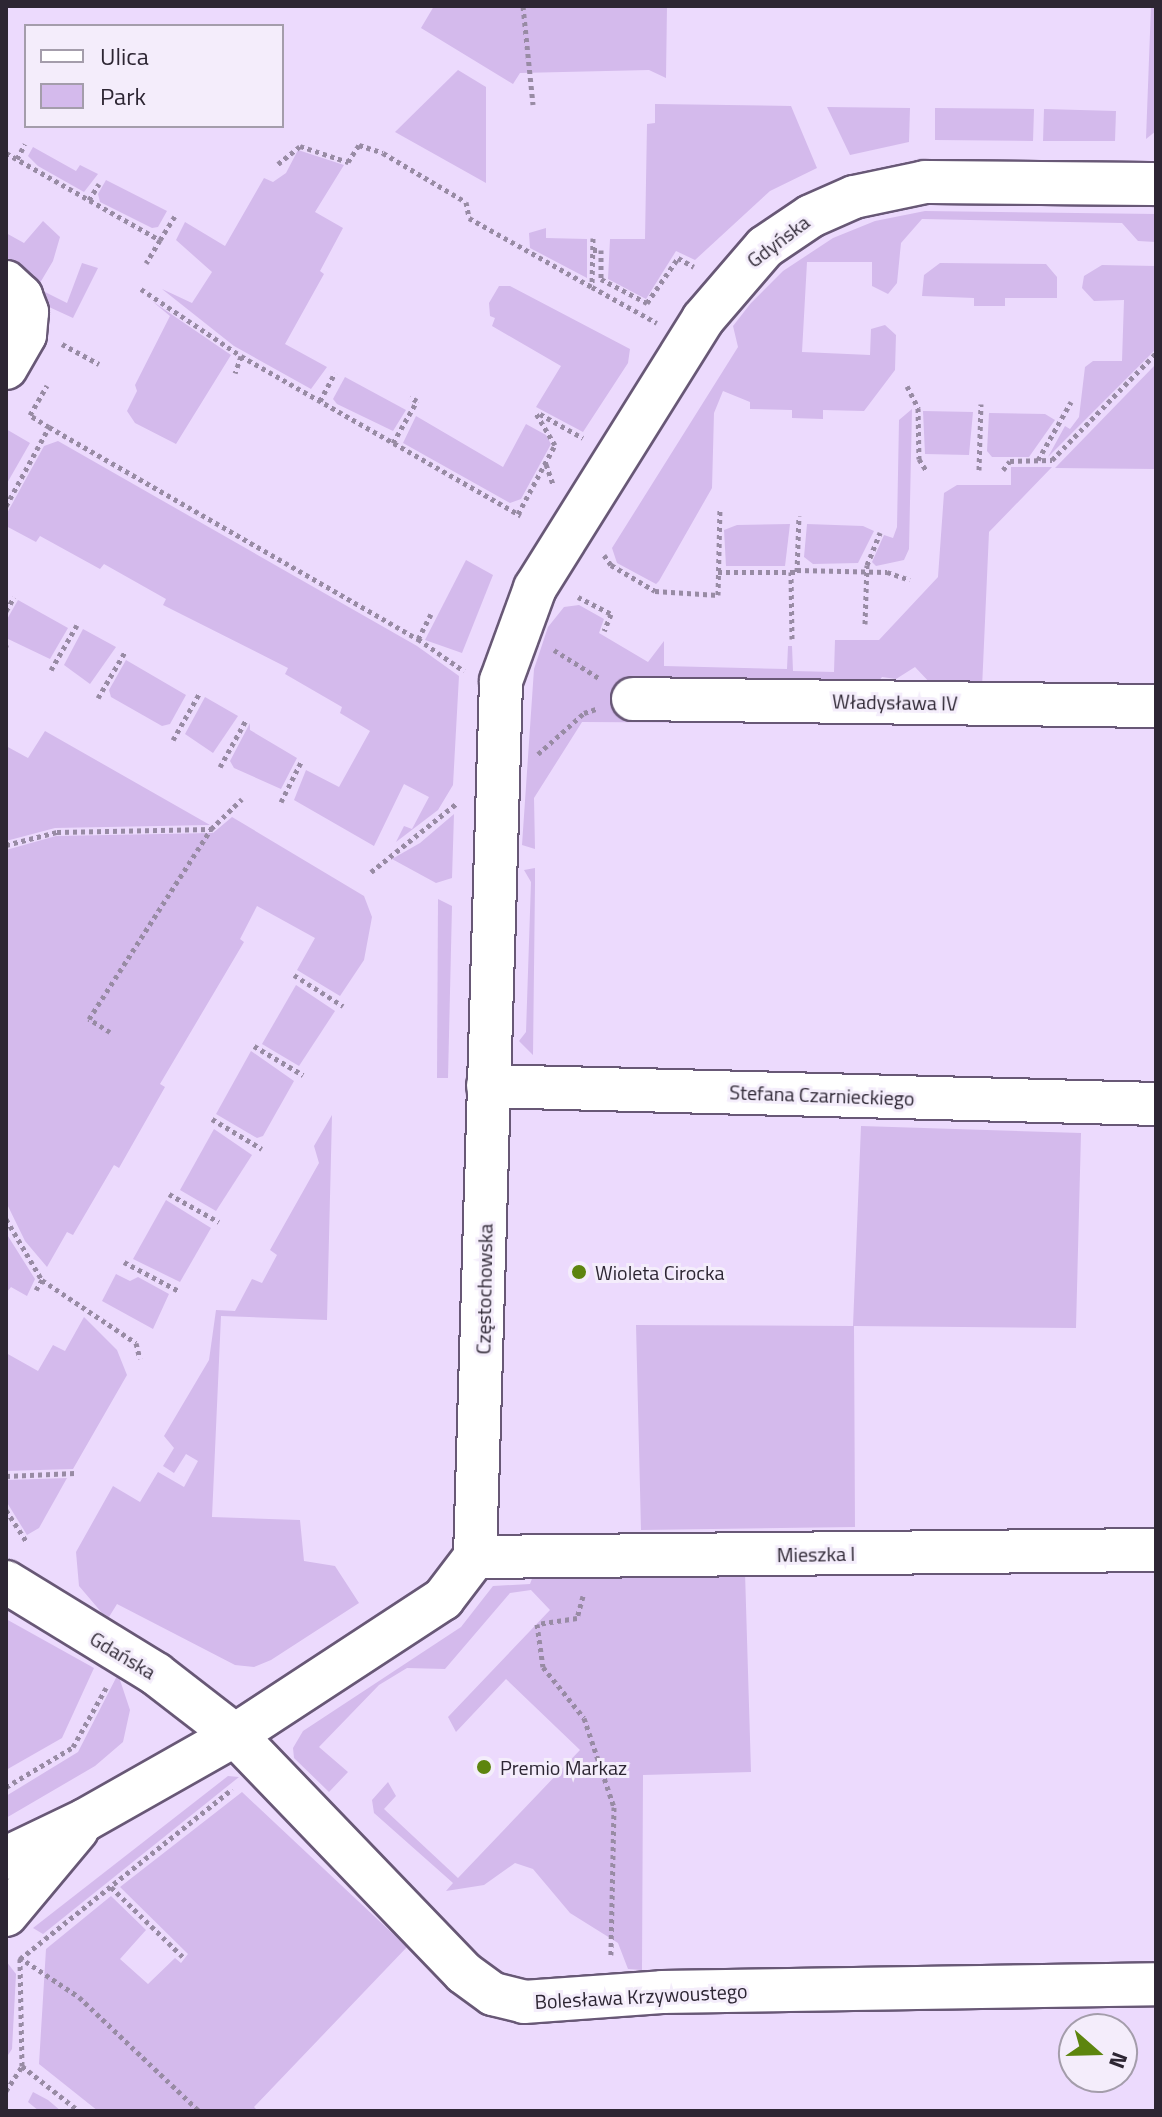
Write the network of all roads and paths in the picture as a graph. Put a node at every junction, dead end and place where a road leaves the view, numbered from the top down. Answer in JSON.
{"nodes":[{"id":1,"x":523,"y":6,"type":"edge"},
{"id":2,"x":533,"y":104,"type":"dead end"},
{"id":3,"x":25,"y":144,"type":"dead end"},
{"id":4,"x":6,"y":153,"type":"edge"},
{"id":5,"x":17,"y":159,"type":"junction"},
{"id":6,"x":278,"y":164,"type":"dead end"},
{"id":7,"x":99,"y":184,"type":"dead end"},
{"id":8,"x":1156,"y":184,"type":"edge"},
{"id":9,"x":89,"y":200,"type":"junction"},
{"id":10,"x":175,"y":216,"type":"dead end"},
{"id":11,"x":593,"y":238,"type":"dead end"},
{"id":12,"x":160,"y":240,"type":"junction"},
{"id":13,"x":593,"y":250,"type":"junction"},
{"id":14,"x":146,"y":263,"type":"dead end"},
{"id":15,"x":694,"y":267,"type":"dead end"},
{"id":16,"x":6,"y":282,"type":"edge"},
{"id":17,"x":592,"y":287,"type":"junction"},
{"id":18,"x":141,"y":289,"type":"dead end"},
{"id":19,"x":657,"y":324,"type":"dead end"},
{"id":20,"x":1156,"y":353,"type":"edge"},
{"id":21,"x":241,"y":356,"type":"junction"},
{"id":22,"x":6,"y":368,"type":"edge"},
{"id":23,"x":235,"y":373,"type":"dead end"},
{"id":24,"x":335,"y":373,"type":"dead end"},
{"id":25,"x":907,"y":386,"type":"dead end"},
{"id":26,"x":44,"y":391,"type":"dead end"},
{"id":27,"x":410,"y":397,"type":"dead end"},
{"id":28,"x":320,"y":401,"type":"junction"},
{"id":29,"x":1071,"y":402,"type":"dead end"},
{"id":30,"x":981,"y":404,"type":"dead end"},
{"id":31,"x":49,"y":427,"type":"junction"},
{"id":32,"x":584,"y":438,"type":"dead end"},
{"id":33,"x":393,"y":443,"type":"junction"},
{"id":34,"x":1038,"y":460,"type":"junction"},
{"id":35,"x":546,"y":463,"type":"junction"},
{"id":36,"x":926,"y":470,"type":"dead end"},
{"id":37,"x":979,"y":470,"type":"dead end"},
{"id":38,"x":1003,"y":470,"type":"dead end"},
{"id":39,"x":554,"y":485,"type":"dead end"},
{"id":40,"x":6,"y":506,"type":"edge"},
{"id":41,"x":720,"y":508,"type":"dead end"},
{"id":42,"x":799,"y":516,"type":"dead end"},
{"id":43,"x":880,"y":533,"type":"dead end"},
{"id":44,"x":604,"y":546,"type":"dead end"},
{"id":45,"x":553,"y":558,"type":"joint"},
{"id":46,"x":794,"y":571,"type":"junction"},
{"id":47,"x":718,"y":572,"type":"junction"},
{"id":48,"x":867,"y":572,"type":"junction"},
{"id":49,"x":910,"y":580,"type":"dead end"},
{"id":50,"x":14,"y":597,"type":"dead end"},
{"id":51,"x":573,"y":597,"type":"dead end"},
{"id":52,"x":6,"y":611,"type":"edge"},
{"id":53,"x":431,"y":614,"type":"dead end"},
{"id":54,"x":865,"y":624,"type":"dead end"},
{"id":55,"x":77,"y":625,"type":"dead end"},
{"id":56,"x":604,"y":631,"type":"dead end"},
{"id":57,"x":418,"y":639,"type":"junction"},
{"id":58,"x":792,"y":639,"type":"dead end"},
{"id":59,"x":549,"y":647,"type":"dead end"},
{"id":60,"x":125,"y":652,"type":"dead end"},
{"id":61,"x":51,"y":670,"type":"dead end"},
{"id":62,"x":472,"y":676,"type":"dead end"},
{"id":63,"x":199,"y":694,"type":"dead end"},
{"id":64,"x":98,"y":698,"type":"dead end"},
{"id":65,"x":633,"y":699,"type":"junction"},
{"id":66,"x":1156,"y":706,"type":"edge"},
{"id":67,"x":246,"y":720,"type":"dead end"},
{"id":68,"x":173,"y":740,"type":"dead end"},
{"id":69,"x":529,"y":758,"type":"dead end"},
{"id":70,"x":302,"y":760,"type":"dead end"},
{"id":71,"x":220,"y":767,"type":"dead end"},
{"id":72,"x":242,"y":799,"type":"dead end"},
{"id":73,"x":461,"y":800,"type":"dead end"},
{"id":74,"x":281,"y":802,"type":"dead end"},
{"id":75,"x":211,"y":829,"type":"junction"},
{"id":76,"x":6,"y":845,"type":"edge"},
{"id":77,"x":371,"y":872,"type":"dead end"},
{"id":78,"x":294,"y":975,"type":"dead end"},
{"id":79,"x":343,"y":1006,"type":"dead end"},
{"id":80,"x":110,"y":1032,"type":"dead end"},
{"id":81,"x":254,"y":1046,"type":"dead end"},
{"id":82,"x":303,"y":1075,"type":"dead end"},
{"id":83,"x":488,"y":1086,"type":"junction"},
{"id":84,"x":1156,"y":1104,"type":"edge"},
{"id":85,"x":212,"y":1119,"type":"dead end"},
{"id":86,"x":262,"y":1149,"type":"dead end"},
{"id":87,"x":169,"y":1194,"type":"dead end"},
{"id":88,"x":6,"y":1219,"type":"edge"},
{"id":89,"x":219,"y":1222,"type":"dead end"},
{"id":90,"x":124,"y":1262,"type":"dead end"},
{"id":91,"x":42,"y":1280,"type":"junction"},
{"id":92,"x":36,"y":1290,"type":"dead end"},
{"id":93,"x":179,"y":1291,"type":"dead end"},
{"id":94,"x":140,"y":1359,"type":"dead end"},
{"id":95,"x":75,"y":1473,"type":"dead end"},
{"id":96,"x":6,"y":1476,"type":"edge"},
{"id":97,"x":6,"y":1510,"type":"edge"},
{"id":98,"x":26,"y":1541,"type":"dead end"},
{"id":99,"x":1156,"y":1550,"type":"edge"},
{"id":100,"x":593,"y":1556,"type":"junction"},
{"id":101,"x":475,"y":1557,"type":"junction"},
{"id":102,"x":6,"y":1582,"type":"edge"},
{"id":103,"x":235,"y":1735,"type":"junction"},
{"id":104,"x":237,"y":1785,"type":"dead end"},
{"id":105,"x":85,"y":1820,"type":"junction"},
{"id":106,"x":6,"y":1858,"type":"edge"},
{"id":107,"x":111,"y":1887,"type":"junction"},
{"id":108,"x":6,"y":1915,"type":"edge"},
{"id":109,"x":20,"y":1959,"type":"junction"},
{"id":110,"x":185,"y":1959,"type":"dead end"},
{"id":111,"x":1156,"y":1984,"type":"edge"},
{"id":112,"x":610,"y":1997,"type":"junction"},
{"id":113,"x":22,"y":2066,"type":"junction"},
{"id":114,"x":6,"y":2091,"type":"edge"},
{"id":115,"x":79,"y":2111,"type":"edge"},
{"id":116,"x":199,"y":2111,"type":"edge"}],
"edges":[{"from":1,"to":2,"type":"path"},
{"from":3,"to":5,"type":"path"},
{"from":4,"to":5,"type":"path"},
{"from":5,"to":9,"type":"path"},
{"from":6,"to":17,"type":"path"},
{"from":7,"to":9,"type":"path"},
{"from":8,"to":45,"type":"street","name":"Gdyńska"},
{"from":9,"to":12,"type":"path"},
{"from":10,"to":12,"type":"path"},
{"from":11,"to":13,"type":"path"},
{"from":12,"to":14,"type":"path"},
{"from":13,"to":15,"type":"path"},
{"from":13,"to":17,"type":"path"},
{"from":16,"to":22,"type":"street"},
{"from":17,"to":19,"type":"path"},
{"from":18,"to":21,"type":"path"},
{"from":20,"to":34,"type":"path"},
{"from":21,"to":23,"type":"path"},
{"from":21,"to":28,"type":"path"},
{"from":24,"to":28,"type":"path"},
{"from":25,"to":36,"type":"path"},
{"from":26,"to":31,"type":"path"},
{"from":27,"to":33,"type":"path"},
{"from":28,"to":33,"type":"path"},
{"from":29,"to":34,"type":"path"},
{"from":30,"to":37,"type":"path"},
{"from":31,"to":40,"type":"path"},
{"from":31,"to":57,"type":"path"},
{"from":32,"to":35,"type":"path"},
{"from":33,"to":35,"type":"path"},
{"from":34,"to":38,"type":"path"},
{"from":35,"to":39,"type":"path"},
{"from":41,"to":47,"type":"path"},
{"from":42,"to":46,"type":"path"},
{"from":43,"to":48,"type":"path"},
{"from":44,"to":47,"type":"path"},
{"from":45,"to":83,"type":"street","name":"Częstochowska"},
{"from":46,"to":47,"type":"path"},
{"from":46,"to":48,"type":"path"},
{"from":46,"to":58,"type":"path"},
{"from":48,"to":49,"type":"path"},
{"from":48,"to":54,"type":"path"},
{"from":50,"to":52,"type":"path"},
{"from":51,"to":56,"type":"path"},
{"from":53,"to":57,"type":"path"},
{"from":55,"to":61,"type":"path"},
{"from":57,"to":62,"type":"path"},
{"from":59,"to":65,"type":"path"},
{"from":60,"to":64,"type":"path"},
{"from":63,"to":68,"type":"path"},
{"from":65,"to":66,"type":"street","name":"Władysława IV"},
{"from":65,"to":69,"type":"path"},
{"from":67,"to":71,"type":"path"},
{"from":70,"to":74,"type":"path"},
{"from":72,"to":75,"type":"path"},
{"from":73,"to":77,"type":"path"},
{"from":75,"to":76,"type":"path"},
{"from":75,"to":80,"type":"path"},
{"from":78,"to":79,"type":"path"},
{"from":81,"to":82,"type":"path"},
{"from":83,"to":84,"type":"street","name":"Stefana Czarnieckiego"},
{"from":83,"to":101,"type":"street","name":"Częstochowska"},
{"from":85,"to":86,"type":"path"},
{"from":87,"to":89,"type":"path"},
{"from":88,"to":91,"type":"path"},
{"from":90,"to":93,"type":"path"},
{"from":91,"to":92,"type":"path"},
{"from":91,"to":94,"type":"path"},
{"from":95,"to":96,"type":"path"},
{"from":97,"to":98,"type":"path"},
{"from":99,"to":100,"type":"street","name":"Mieszka I"},
{"from":100,"to":101,"type":"street","name":"Mieszka I"},
{"from":100,"to":112,"type":"path"},
{"from":101,"to":103,"type":"street"},
{"from":102,"to":103,"type":"street","name":"Gdańska"},
{"from":103,"to":105,"type":"street"},
{"from":103,"to":112,"type":"street","name":"Bolesława Krzywoustego"},
{"from":104,"to":107,"type":"path"},
{"from":105,"to":106,"type":"street"},
{"from":105,"to":108,"type":"street"},
{"from":107,"to":109,"type":"path"},
{"from":107,"to":110,"type":"path"},
{"from":109,"to":113,"type":"path"},
{"from":109,"to":116,"type":"path"},
{"from":111,"to":112,"type":"street","name":"Bolesława Krzywoustego"},
{"from":113,"to":114,"type":"path"},
{"from":113,"to":115,"type":"path"}]}
